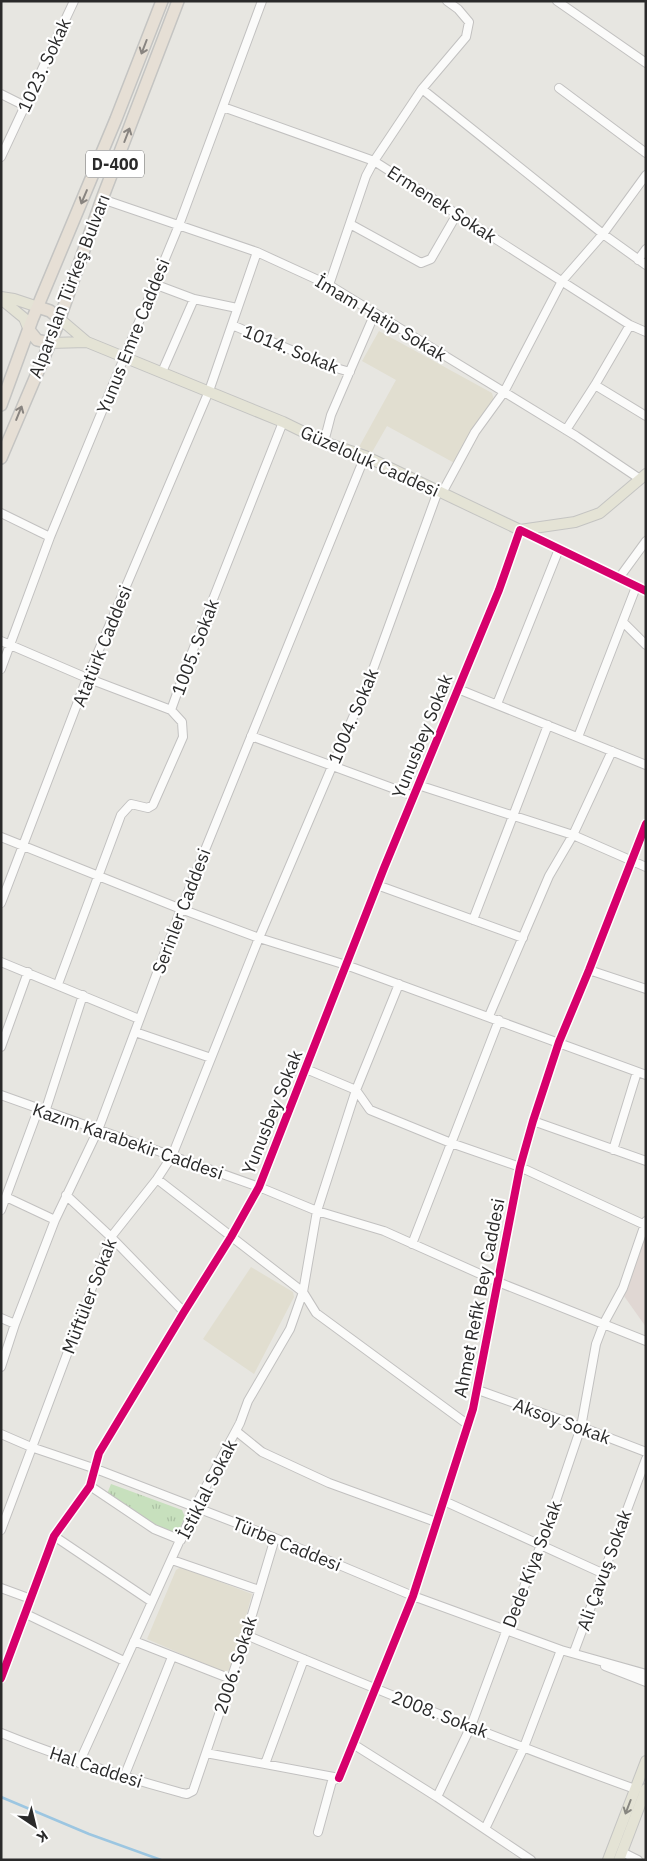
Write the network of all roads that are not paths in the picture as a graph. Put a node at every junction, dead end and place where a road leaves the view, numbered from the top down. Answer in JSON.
{"nodes":[{"id":1,"x":74,"y":1,"type":"edge"},
{"id":2,"x":162,"y":1,"type":"edge"},
{"id":3,"x":178,"y":1,"type":"edge"},
{"id":4,"x":262,"y":1,"type":"edge"},
{"id":5,"x":447,"y":1,"type":"edge"},
{"id":6,"x":557,"y":1,"type":"edge"},
{"id":7,"x":646,"y":63,"type":"edge"},
{"id":8,"x":559,"y":88,"type":"dead end"},
{"id":9,"x":422,"y":89,"type":"junction"},
{"id":10,"x":1,"y":94,"type":"edge"},
{"id":11,"x":25,"y":106,"type":"junction"},
{"id":12,"x":223,"y":107,"type":"junction"},
{"id":13,"x":646,"y":153,"type":"edge"},
{"id":14,"x":1,"y":157,"type":"edge"},
{"id":15,"x":374,"y":161,"type":"junction"},
{"id":16,"x":646,"y":175,"type":"edge"},
{"id":17,"x":102,"y":199,"type":"junction"},
{"id":18,"x":457,"y":214,"type":"junction"},
{"id":19,"x":350,"y":224,"type":"junction"},
{"id":20,"x":178,"y":225,"type":"junction"},
{"id":21,"x":602,"y":234,"type":"junction"},
{"id":22,"x":646,"y":250,"type":"edge"},
{"id":23,"x":257,"y":252,"type":"junction"},
{"id":24,"x":638,"y":260,"type":"junction"},
{"id":25,"x":646,"y":265,"type":"edge"},
{"id":26,"x":562,"y":281,"type":"junction"},
{"id":27,"x":154,"y":284,"type":"junction"},
{"id":28,"x":329,"y":285,"type":"junction"},
{"id":29,"x":1,"y":298,"type":"edge"},
{"id":30,"x":194,"y":299,"type":"junction"},
{"id":31,"x":38,"y":307,"type":"junction"},
{"id":32,"x":238,"y":308,"type":"junction"},
{"id":33,"x":375,"y":313,"type":"junction"},
{"id":34,"x":60,"y":319,"type":"junction"},
{"id":35,"x":232,"y":325,"type":"junction"},
{"id":36,"x":630,"y":325,"type":"junction"},
{"id":37,"x":29,"y":330,"type":"junction"},
{"id":38,"x":646,"y":332,"type":"edge"},
{"id":39,"x":87,"y":342,"type":"junction"},
{"id":40,"x":50,"y":343,"type":"junction"},
{"id":41,"x":124,"y":356,"type":"junction"},
{"id":42,"x":162,"y":372,"type":"junction"},
{"id":43,"x":350,"y":372,"type":"junction"},
{"id":44,"x":595,"y":385,"type":"junction"},
{"id":45,"x":209,"y":391,"type":"junction"},
{"id":46,"x":504,"y":392,"type":"junction"},
{"id":47,"x":1,"y":405,"type":"edge"},
{"id":48,"x":646,"y":416,"type":"edge"},
{"id":49,"x":283,"y":422,"type":"junction"},
{"id":50,"x":566,"y":430,"type":"junction"},
{"id":51,"x":324,"y":442,"type":"junction"},
{"id":52,"x":364,"y":456,"type":"junction"},
{"id":53,"x":1,"y":458,"type":"edge"},
{"id":54,"x":643,"y":477,"type":"edge"},
{"id":55,"x":440,"y":492,"type":"junction"},
{"id":56,"x":1,"y":513,"type":"edge"},
{"id":57,"x":520,"y":530,"type":"junction"},
{"id":58,"x":50,"y":537,"type":"junction"},
{"id":59,"x":646,"y":541,"type":"edge"},
{"id":60,"x":559,"y":549,"type":"junction"},
{"id":61,"x":619,"y":578,"type":"junction"},
{"id":62,"x":636,"y":587,"type":"junction"},
{"id":63,"x":646,"y":591,"type":"edge"},
{"id":64,"x":623,"y":622,"type":"junction"},
{"id":65,"x":1,"y":641,"type":"edge"},
{"id":66,"x":11,"y":645,"type":"junction"},
{"id":67,"x":646,"y":645,"type":"edge"},
{"id":68,"x":1,"y":669,"type":"edge"},
{"id":69,"x":87,"y":678,"type":"junction"},
{"id":70,"x":458,"y":688,"type":"junction"},
{"id":71,"x":497,"y":704,"type":"junction"},
{"id":72,"x":171,"y":710,"type":"junction"},
{"id":73,"x":548,"y":725,"type":"junction"},
{"id":74,"x":251,"y":736,"type":"junction"},
{"id":75,"x":578,"y":737,"type":"junction"},
{"id":76,"x":612,"y":751,"type":"junction"},
{"id":77,"x":646,"y":765,"type":"edge"},
{"id":78,"x":331,"y":767,"type":"junction"},
{"id":79,"x":418,"y":785,"type":"junction"},
{"id":80,"x":414,"y":796,"type":"junction"},
{"id":81,"x":512,"y":815,"type":"junction"},
{"id":82,"x":646,"y":824,"type":"edge"},
{"id":83,"x":573,"y":835,"type":"junction"},
{"id":84,"x":1,"y":837,"type":"edge"},
{"id":85,"x":24,"y":846,"type":"junction"},
{"id":86,"x":630,"y":862,"type":"junction"},
{"id":87,"x":646,"y":867,"type":"edge"},
{"id":88,"x":100,"y":875,"type":"junction"},
{"id":89,"x":377,"y":885,"type":"junction"},
{"id":90,"x":1,"y":903,"type":"edge"},
{"id":91,"x":181,"y":909,"type":"junction"},
{"id":92,"x":473,"y":920,"type":"junction"},
{"id":93,"x":259,"y":938,"type":"junction"},
{"id":94,"x":522,"y":938,"type":"junction"},
{"id":95,"x":1,"y":962,"type":"edge"},
{"id":96,"x":346,"y":965,"type":"junction"},
{"id":97,"x":590,"y":970,"type":"junction"},
{"id":98,"x":28,"y":972,"type":"junction"},
{"id":99,"x":58,"y":984,"type":"junction"},
{"id":100,"x":399,"y":984,"type":"junction"},
{"id":101,"x":646,"y":988,"type":"edge"},
{"id":102,"x":83,"y":995,"type":"junction"},
{"id":103,"x":489,"y":1016,"type":"junction"},
{"id":104,"x":139,"y":1019,"type":"junction"},
{"id":105,"x":499,"y":1020,"type":"junction"},
{"id":106,"x":135,"y":1032,"type":"junction"},
{"id":107,"x":559,"y":1042,"type":"junction"},
{"id":108,"x":1,"y":1047,"type":"edge"},
{"id":109,"x":211,"y":1058,"type":"junction"},
{"id":110,"x":306,"y":1070,"type":"junction"},
{"id":111,"x":636,"y":1072,"type":"junction"},
{"id":112,"x":646,"y":1075,"type":"edge"},
{"id":113,"x":356,"y":1090,"type":"junction"},
{"id":114,"x":1,"y":1096,"type":"edge"},
{"id":115,"x":42,"y":1111,"type":"junction"},
{"id":116,"x":533,"y":1121,"type":"junction"},
{"id":117,"x":98,"y":1130,"type":"junction"},
{"id":118,"x":450,"y":1144,"type":"junction"},
{"id":119,"x":614,"y":1150,"type":"junction"},
{"id":120,"x":172,"y":1156,"type":"junction"},
{"id":121,"x":646,"y":1161,"type":"edge"},
{"id":122,"x":520,"y":1167,"type":"junction"},
{"id":123,"x":156,"y":1179,"type":"junction"},
{"id":124,"x":259,"y":1188,"type":"junction"},
{"id":125,"x":66,"y":1195,"type":"junction"},
{"id":126,"x":6,"y":1197,"type":"junction"},
{"id":127,"x":1,"y":1210,"type":"edge"},
{"id":128,"x":317,"y":1211,"type":"junction"},
{"id":129,"x":55,"y":1220,"type":"junction"},
{"id":130,"x":645,"y":1223,"type":"edge"},
{"id":131,"x":111,"y":1237,"type":"junction"},
{"id":132,"x":231,"y":1237,"type":"junction"},
{"id":133,"x":412,"y":1244,"type":"junction"},
{"id":134,"x":498,"y":1282,"type":"junction"},
{"id":135,"x":303,"y":1292,"type":"junction"},
{"id":136,"x":184,"y":1312,"type":"junction"},
{"id":137,"x":1,"y":1318,"type":"edge"},
{"id":138,"x":604,"y":1323,"type":"junction"},
{"id":139,"x":15,"y":1324,"type":"junction"},
{"id":140,"x":646,"y":1341,"type":"edge"},
{"id":141,"x":1,"y":1367,"type":"edge"},
{"id":142,"x":478,"y":1390,"type":"junction"},
{"id":143,"x":467,"y":1424,"type":"junction"},
{"id":144,"x":581,"y":1427,"type":"junction"},
{"id":145,"x":236,"y":1431,"type":"junction"},
{"id":146,"x":1,"y":1434,"type":"edge"},
{"id":147,"x":31,"y":1447,"type":"junction"},
{"id":148,"x":646,"y":1452,"type":"edge"},
{"id":149,"x":646,"y":1459,"type":"edge"},
{"id":150,"x":96,"y":1470,"type":"junction"},
{"id":151,"x":90,"y":1486,"type":"junction"},
{"id":152,"x":444,"y":1501,"type":"junction"},
{"id":153,"x":195,"y":1507,"type":"junction"},
{"id":154,"x":436,"y":1522,"type":"junction"},
{"id":155,"x":1,"y":1530,"type":"edge"},
{"id":156,"x":54,"y":1536,"type":"junction"},
{"id":157,"x":275,"y":1538,"type":"junction"},
{"id":158,"x":181,"y":1540,"type":"junction"},
{"id":159,"x":541,"y":1545,"type":"junction"},
{"id":160,"x":172,"y":1560,"type":"junction"},
{"id":161,"x":602,"y":1573,"type":"junction"},
{"id":162,"x":1,"y":1588,"type":"edge"},
{"id":163,"x":259,"y":1590,"type":"junction"},
{"id":164,"x":413,"y":1596,"type":"junction"},
{"id":165,"x":31,"y":1599,"type":"junction"},
{"id":166,"x":152,"y":1602,"type":"junction"},
{"id":167,"x":26,"y":1614,"type":"junction"},
{"id":168,"x":507,"y":1630,"type":"junction"},
{"id":169,"x":246,"y":1635,"type":"junction"},
{"id":170,"x":134,"y":1641,"type":"junction"},
{"id":171,"x":561,"y":1650,"type":"junction"},
{"id":172,"x":574,"y":1652,"type":"junction"},
{"id":173,"x":172,"y":1657,"type":"junction"},
{"id":174,"x":304,"y":1659,"type":"junction"},
{"id":175,"x":124,"y":1661,"type":"junction"},
{"id":176,"x":645,"y":1677,"type":"edge"},
{"id":177,"x":1,"y":1678,"type":"edge"},
{"id":178,"x":231,"y":1680,"type":"junction"},
{"id":179,"x":375,"y":1689,"type":"junction"},
{"id":180,"x":472,"y":1726,"type":"junction"},
{"id":181,"x":1,"y":1733,"type":"edge"},
{"id":182,"x":352,"y":1744,"type":"junction"},
{"id":183,"x":524,"y":1747,"type":"junction"},
{"id":184,"x":206,"y":1752,"type":"junction"},
{"id":185,"x":646,"y":1761,"type":"edge"},
{"id":186,"x":79,"y":1763,"type":"junction"},
{"id":187,"x":264,"y":1764,"type":"junction"},
{"id":188,"x":124,"y":1777,"type":"junction"},
{"id":189,"x":339,"y":1778,"type":"junction"},
{"id":190,"x":640,"y":1789,"type":"edge"},
{"id":191,"x":193,"y":1791,"type":"joint"},
{"id":192,"x":437,"y":1797,"type":"junction"},
{"id":193,"x":486,"y":1829,"type":"junction"},
{"id":194,"x":318,"y":1832,"type":"dead end"},
{"id":195,"x":620,"y":1856,"type":"edge"},
{"id":196,"x":531,"y":1860,"type":"edge"},
{"id":197,"x":608,"y":1860,"type":"edge"},
{"id":198,"x":638,"y":1860,"type":"edge"}],
"edges":[{"from":1,"to":11,"type":"street","name":"1023. Sokak"},
{"from":2,"to":31,"type":"highway","name":"Alparslan Türkeş Bulvarı","number":"D-400","one_way":true},
{"from":17,"to":3,"type":"highway","name":"Alparslan Türkeş Bulvarı","number":"D-400","one_way":true},
{"from":4,"to":12,"type":"street","name":"Yunus Emre Caddesi"},
{"from":5,"to":9,"type":"street"},
{"from":6,"to":7,"type":"street"},
{"from":8,"to":13,"type":"street"},
{"from":9,"to":15,"type":"street"},
{"from":9,"to":21,"type":"street"},
{"from":10,"to":11,"type":"street"},
{"from":11,"to":14,"type":"street","name":"1023. Sokak"},
{"from":12,"to":15,"type":"street","name":"Ermenek Sokak"},
{"from":12,"to":20,"type":"street","name":"Yunus Emre Caddesi"},
{"from":15,"to":18,"type":"street","name":"Ermenek Sokak"},
{"from":15,"to":19,"type":"street"},
{"from":16,"to":21,"type":"street","name":"1004. Sokak"},
{"from":17,"to":20,"type":"street","name":"İmam Hatip Sokak"},
{"from":17,"to":34,"type":"highway","name":"Alparslan Türkeş Bulvarı","number":"D-400"},
{"from":18,"to":19,"type":"street"},
{"from":18,"to":26,"type":"street","name":"Ermenek Sokak"},
{"from":19,"to":28,"type":"street"},
{"from":20,"to":23,"type":"street","name":"İmam Hatip Sokak"},
{"from":20,"to":27,"type":"street","name":"Yunus Emre Caddesi"},
{"from":21,"to":24,"type":"street"},
{"from":21,"to":26,"type":"street","name":"1004. Sokak"},
{"from":22,"to":24,"type":"street"},
{"from":23,"to":28,"type":"street","name":"İmam Hatip Sokak"},
{"from":23,"to":32,"type":"street","name":"Atatürk Caddesi"},
{"from":24,"to":25,"type":"street"},
{"from":26,"to":36,"type":"street","name":"Ermenek Sokak"},
{"from":26,"to":46,"type":"street","name":"1004. Sokak"},
{"from":27,"to":30,"type":"street"},
{"from":27,"to":41,"type":"street","name":"Yunus Emre Caddesi"},
{"from":28,"to":33,"type":"street","name":"İmam Hatip Sokak"},
{"from":29,"to":31,"type":"main road"},
{"from":29,"to":37,"type":"main road"},
{"from":30,"to":32,"type":"street"},
{"from":30,"to":42,"type":"street"},
{"from":31,"to":34,"type":"highway"},
{"from":31,"to":37,"type":"highway","name":"Alparslan Türkeş Bulvarı","number":"D-400"},
{"from":32,"to":35,"type":"street","name":"Atatürk Caddesi"},
{"from":33,"to":43,"type":"street"},
{"from":33,"to":46,"type":"street","name":"İmam Hatip Sokak"},
{"from":34,"to":39,"type":"main road","name":"Güzeloluk Caddesi"},
{"from":34,"to":40,"type":"highway","name":"Alparslan Türkeş Bulvarı","number":"D-400"},
{"from":35,"to":43,"type":"street","name":"1014. Sokak"},
{"from":35,"to":45,"type":"street","name":"Atatürk Caddesi"},
{"from":36,"to":38,"type":"street","name":"Ermenek Sokak"},
{"from":36,"to":44,"type":"street"},
{"from":37,"to":40,"type":"highway"},
{"from":37,"to":47,"type":"highway","name":"Alparslan Türkeş Bulvarı","number":"D-400"},
{"from":39,"to":40,"type":"main road","name":"Güzeloluk Caddesi"},
{"from":39,"to":41,"type":"main road","name":"Güzeloluk Caddesi"},
{"from":53,"to":40,"type":"highway","name":"Alparslan Türkeş Bulvarı","number":"D-400","one_way":true},
{"from":41,"to":42,"type":"main road","name":"Güzeloluk Caddesi"},
{"from":41,"to":58,"type":"street","name":"Yunus Emre Caddesi"},
{"from":42,"to":45,"type":"main road","name":"Güzeloluk Caddesi"},
{"from":43,"to":51,"type":"street"},
{"from":44,"to":48,"type":"street"},
{"from":44,"to":50,"type":"street"},
{"from":45,"to":49,"type":"main road","name":"Güzeloluk Caddesi"},
{"from":45,"to":69,"type":"street","name":"Atatürk Caddesi"},
{"from":46,"to":50,"type":"street","name":"İmam Hatip Sokak"},
{"from":46,"to":55,"type":"street","name":"1004. Sokak"},
{"from":49,"to":51,"type":"main road","name":"Güzeloluk Caddesi"},
{"from":49,"to":72,"type":"street","name":"1005. Sokak"},
{"from":50,"to":54,"type":"street","name":"İmam Hatip Sokak"},
{"from":51,"to":52,"type":"main road","name":"Güzeloluk Caddesi"},
{"from":52,"to":55,"type":"main road","name":"Güzeloluk Caddesi"},
{"from":52,"to":74,"type":"street","name":"Serinler Caddesi"},
{"from":54,"to":57,"type":"main road"},
{"from":55,"to":57,"type":"main road","name":"Güzeloluk Caddesi"},
{"from":55,"to":78,"type":"street","name":"1004. Sokak"},
{"from":56,"to":58,"type":"street"},
{"from":57,"to":60,"type":"street"},
{"from":57,"to":70,"type":"street","name":"Yunusbey Sokak"},
{"from":58,"to":66,"type":"street","name":"Yunus Emre Caddesi"},
{"from":59,"to":61,"type":"street"},
{"from":60,"to":61,"type":"street"},
{"from":60,"to":71,"type":"street"},
{"from":61,"to":62,"type":"street"},
{"from":62,"to":63,"type":"street"},
{"from":62,"to":64,"type":"street"},
{"from":64,"to":67,"type":"street"},
{"from":64,"to":75,"type":"street"},
{"from":65,"to":66,"type":"street"},
{"from":66,"to":68,"type":"street","name":"Yunus Emre Caddesi"},
{"from":66,"to":69,"type":"street"},
{"from":69,"to":72,"type":"street"},
{"from":69,"to":85,"type":"street","name":"Atatürk Caddesi"},
{"from":70,"to":71,"type":"street"},
{"from":70,"to":79,"type":"street","name":"Yunusbey Sokak"},
{"from":71,"to":73,"type":"street"},
{"from":72,"to":88,"type":"street","name":"1005. Sokak"},
{"from":73,"to":75,"type":"street"},
{"from":73,"to":81,"type":"street"},
{"from":74,"to":78,"type":"street"},
{"from":74,"to":91,"type":"street","name":"Serinler Caddesi"},
{"from":75,"to":76,"type":"street"},
{"from":76,"to":77,"type":"street"},
{"from":76,"to":83,"type":"street"},
{"from":78,"to":80,"type":"street"},
{"from":78,"to":93,"type":"street","name":"1004. Sokak"},
{"from":79,"to":80,"type":"street","name":"Yunusbey Sokak"},
{"from":79,"to":81,"type":"street"},
{"from":80,"to":89,"type":"street","name":"Yunusbey Sokak"},
{"from":81,"to":83,"type":"street"},
{"from":81,"to":92,"type":"street"},
{"from":82,"to":86,"type":"street","name":"Ahmet Refik Bey Caddesi"},
{"from":83,"to":86,"type":"street"},
{"from":83,"to":94,"type":"street"},
{"from":84,"to":85,"type":"street"},
{"from":85,"to":88,"type":"street"},
{"from":85,"to":90,"type":"street","name":"Atatürk Caddesi"},
{"from":86,"to":87,"type":"street"},
{"from":86,"to":97,"type":"street","name":"Ahmet Refik Bey Caddesi"},
{"from":88,"to":91,"type":"street"},
{"from":88,"to":99,"type":"street","name":"1005. Sokak"},
{"from":89,"to":92,"type":"street"},
{"from":89,"to":96,"type":"street","name":"Yunusbey Sokak"},
{"from":91,"to":93,"type":"street"},
{"from":91,"to":104,"type":"street","name":"Serinler Caddesi"},
{"from":92,"to":94,"type":"street"},
{"from":93,"to":96,"type":"street"},
{"from":93,"to":109,"type":"street","name":"Müftüler Sokak"},
{"from":94,"to":103,"type":"street"},
{"from":95,"to":98,"type":"street"},
{"from":96,"to":100,"type":"street"},
{"from":96,"to":110,"type":"street","name":"Yunusbey Sokak"},
{"from":97,"to":101,"type":"street"},
{"from":97,"to":107,"type":"street","name":"Ahmet Refik Bey Caddesi"},
{"from":98,"to":99,"type":"street"},
{"from":98,"to":108,"type":"street"},
{"from":99,"to":102,"type":"street"},
{"from":100,"to":103,"type":"street"},
{"from":100,"to":113,"type":"street","name":"İstiklal Sokak"},
{"from":102,"to":104,"type":"street"},
{"from":102,"to":115,"type":"street"},
{"from":103,"to":105,"type":"street"},
{"from":104,"to":106,"type":"street","name":"Serinler Caddesi"},
{"from":105,"to":107,"type":"street"},
{"from":105,"to":118,"type":"street"},
{"from":106,"to":109,"type":"street"},
{"from":106,"to":117,"type":"street","name":"Serinler Caddesi"},
{"from":107,"to":111,"type":"street"},
{"from":107,"to":116,"type":"street","name":"Ahmet Refik Bey Caddesi"},
{"from":109,"to":120,"type":"street","name":"Müftüler Sokak"},
{"from":110,"to":113,"type":"street"},
{"from":110,"to":124,"type":"street","name":"Yunusbey Sokak"},
{"from":111,"to":112,"type":"street"},
{"from":111,"to":119,"type":"street"},
{"from":113,"to":118,"type":"street"},
{"from":113,"to":128,"type":"street","name":"İstiklal Sokak"},
{"from":114,"to":115,"type":"street","name":"Kazım Karabekir Caddesi"},
{"from":115,"to":117,"type":"street","name":"Kazım Karabekir Caddesi"},
{"from":115,"to":126,"type":"street"},
{"from":116,"to":119,"type":"street"},
{"from":116,"to":122,"type":"street","name":"Ahmet Refik Bey Caddesi"},
{"from":117,"to":120,"type":"street","name":"Kazım Karabekir Caddesi"},
{"from":117,"to":125,"type":"street","name":"Serinler Caddesi"},
{"from":118,"to":122,"type":"street"},
{"from":118,"to":133,"type":"street"},
{"from":119,"to":121,"type":"street"},
{"from":120,"to":123,"type":"street","name":"Müftüler Sokak"},
{"from":120,"to":124,"type":"street","name":"Kazım Karabekir Caddesi"},
{"from":122,"to":130,"type":"street"},
{"from":122,"to":134,"type":"street","name":"Ahmet Refik Bey Caddesi"},
{"from":123,"to":131,"type":"street","name":"Müftüler Sokak"},
{"from":123,"to":132,"type":"street"},
{"from":124,"to":128,"type":"street","name":"Kazım Karabekir Caddesi"},
{"from":124,"to":132,"type":"street","name":"Yunusbey Sokak"},
{"from":125,"to":129,"type":"street","name":"Serinler Caddesi"},
{"from":125,"to":131,"type":"street"},
{"from":126,"to":127,"type":"street"},
{"from":126,"to":129,"type":"street"},
{"from":128,"to":133,"type":"street","name":"Kazım Karabekir Caddesi"},
{"from":128,"to":135,"type":"street","name":"İstiklal Sokak"},
{"from":129,"to":139,"type":"street","name":"Serinler Caddesi"},
{"from":130,"to":138,"type":"street","name":"Dede Kiya Sokak"},
{"from":131,"to":136,"type":"street"},
{"from":131,"to":147,"type":"street","name":"Müftüler Sokak"},
{"from":132,"to":135,"type":"street"},
{"from":132,"to":136,"type":"street","name":"Yunusbey Sokak"},
{"from":133,"to":134,"type":"street","name":"Kazım Karabekir Caddesi"},
{"from":134,"to":138,"type":"street","name":"Kazım Karabekir Caddesi"},
{"from":134,"to":142,"type":"street","name":"Ahmet Refik Bey Caddesi"},
{"from":135,"to":143,"type":"street"},
{"from":135,"to":145,"type":"street","name":"İstiklal Sokak"},
{"from":136,"to":150,"type":"street","name":"Yunusbey Sokak"},
{"from":137,"to":139,"type":"street"},
{"from":138,"to":140,"type":"street","name":"Kazım Karabekir Caddesi"},
{"from":138,"to":144,"type":"street","name":"Dede Kiya Sokak"},
{"from":139,"to":141,"type":"street","name":"Serinler Caddesi"},
{"from":142,"to":143,"type":"street","name":"Ahmet Refik Bey Caddesi"},
{"from":142,"to":144,"type":"street","name":"Aksoy Sokak"},
{"from":143,"to":152,"type":"street","name":"Ahmet Refik Bey Caddesi"},
{"from":144,"to":148,"type":"street","name":"Aksoy Sokak"},
{"from":144,"to":159,"type":"street","name":"Dede Kiya Sokak"},
{"from":145,"to":153,"type":"street","name":"İstiklal Sokak"},
{"from":145,"to":154,"type":"street"},
{"from":146,"to":147,"type":"street","name":"Türbe Caddesi"},
{"from":147,"to":150,"type":"street","name":"Türbe Caddesi"},
{"from":147,"to":155,"type":"street","name":"Müftüler Sokak"},
{"from":149,"to":161,"type":"street","name":"Ali Çavuş Sokak"},
{"from":150,"to":151,"type":"street","name":"Yunusbey Sokak"},
{"from":150,"to":153,"type":"street","name":"Türbe Caddesi"},
{"from":151,"to":156,"type":"street","name":"Yunusbey Sokak"},
{"from":151,"to":158,"type":"street"},
{"from":152,"to":154,"type":"street","name":"Ahmet Refik Bey Caddesi"},
{"from":152,"to":159,"type":"street"},
{"from":153,"to":157,"type":"street","name":"Türbe Caddesi"},
{"from":153,"to":158,"type":"street","name":"İstiklal Sokak"},
{"from":154,"to":164,"type":"street","name":"Ahmet Refik Bey Caddesi"},
{"from":156,"to":165,"type":"street","name":"Yunusbey Sokak"},
{"from":156,"to":166,"type":"street"},
{"from":157,"to":163,"type":"street","name":"2006. Sokak"},
{"from":157,"to":164,"type":"street","name":"Türbe Caddesi"},
{"from":158,"to":160,"type":"street","name":"İstiklal Sokak"},
{"from":159,"to":161,"type":"street"},
{"from":159,"to":168,"type":"street","name":"Dede Kiya Sokak"},
{"from":160,"to":163,"type":"street"},
{"from":160,"to":166,"type":"street","name":"İstiklal Sokak"},
{"from":161,"to":172,"type":"street","name":"Ali Çavuş Sokak"},
{"from":162,"to":165,"type":"street"},
{"from":163,"to":169,"type":"street","name":"2006. Sokak"},
{"from":164,"to":168,"type":"street","name":"Türbe Caddesi"},
{"from":164,"to":179,"type":"street","name":"Ahmet Refik Bey Caddesi"},
{"from":165,"to":167,"type":"street","name":"Yunusbey Sokak"},
{"from":166,"to":170,"type":"street","name":"İstiklal Sokak"},
{"from":167,"to":175,"type":"street"},
{"from":167,"to":177,"type":"street","name":"Yunusbey Sokak"},
{"from":168,"to":171,"type":"street","name":"Türbe Caddesi"},
{"from":168,"to":180,"type":"street","name":"Dede Kiya Sokak"},
{"from":169,"to":174,"type":"street","name":"2008. Sokak"},
{"from":169,"to":178,"type":"street","name":"2006. Sokak"},
{"from":170,"to":173,"type":"street"},
{"from":170,"to":175,"type":"street","name":"İstiklal Sokak"},
{"from":171,"to":172,"type":"street","name":"Türbe Caddesi"},
{"from":171,"to":183,"type":"street"},
{"from":172,"to":176,"type":"street","name":"Türbe Caddesi"},
{"from":172,"to":176,"type":"street","name":"Türbe Caddesi"},
{"from":173,"to":178,"type":"street"},
{"from":173,"to":188,"type":"street"},
{"from":174,"to":179,"type":"street","name":"2008. Sokak"},
{"from":174,"to":187,"type":"street"},
{"from":175,"to":186,"type":"street","name":"İstiklal Sokak"},
{"from":178,"to":184,"type":"street","name":"2006. Sokak"},
{"from":179,"to":180,"type":"street","name":"2008. Sokak"},
{"from":179,"to":182,"type":"street","name":"Ahmet Refik Bey Caddesi"},
{"from":180,"to":183,"type":"street","name":"2008. Sokak"},
{"from":180,"to":192,"type":"street","name":"Dede Kiya Sokak"},
{"from":181,"to":186,"type":"street","name":"Hal Caddesi"},
{"from":182,"to":189,"type":"street","name":"Ahmet Refik Bey Caddesi"},
{"from":182,"to":192,"type":"street"},
{"from":183,"to":190,"type":"street","name":"2008. Sokak"},
{"from":183,"to":193,"type":"street"},
{"from":184,"to":187,"type":"street"},
{"from":184,"to":191,"type":"street","name":"2006. Sokak"},
{"from":185,"to":190,"type":"main road"},
{"from":186,"to":188,"type":"street","name":"Hal Caddesi"},
{"from":187,"to":189,"type":"street"},
{"from":188,"to":191,"type":"street","name":"Hal Caddesi"},
{"from":189,"to":194,"type":"street","name":"Ahmet Refik Bey Caddesi"},
{"from":190,"to":195,"type":"main road"},
{"from":190,"to":197,"type":"main road","one_way":true},
{"from":192,"to":193,"type":"street"},
{"from":193,"to":196,"type":"street"},
{"from":195,"to":198,"type":"street"}]}
